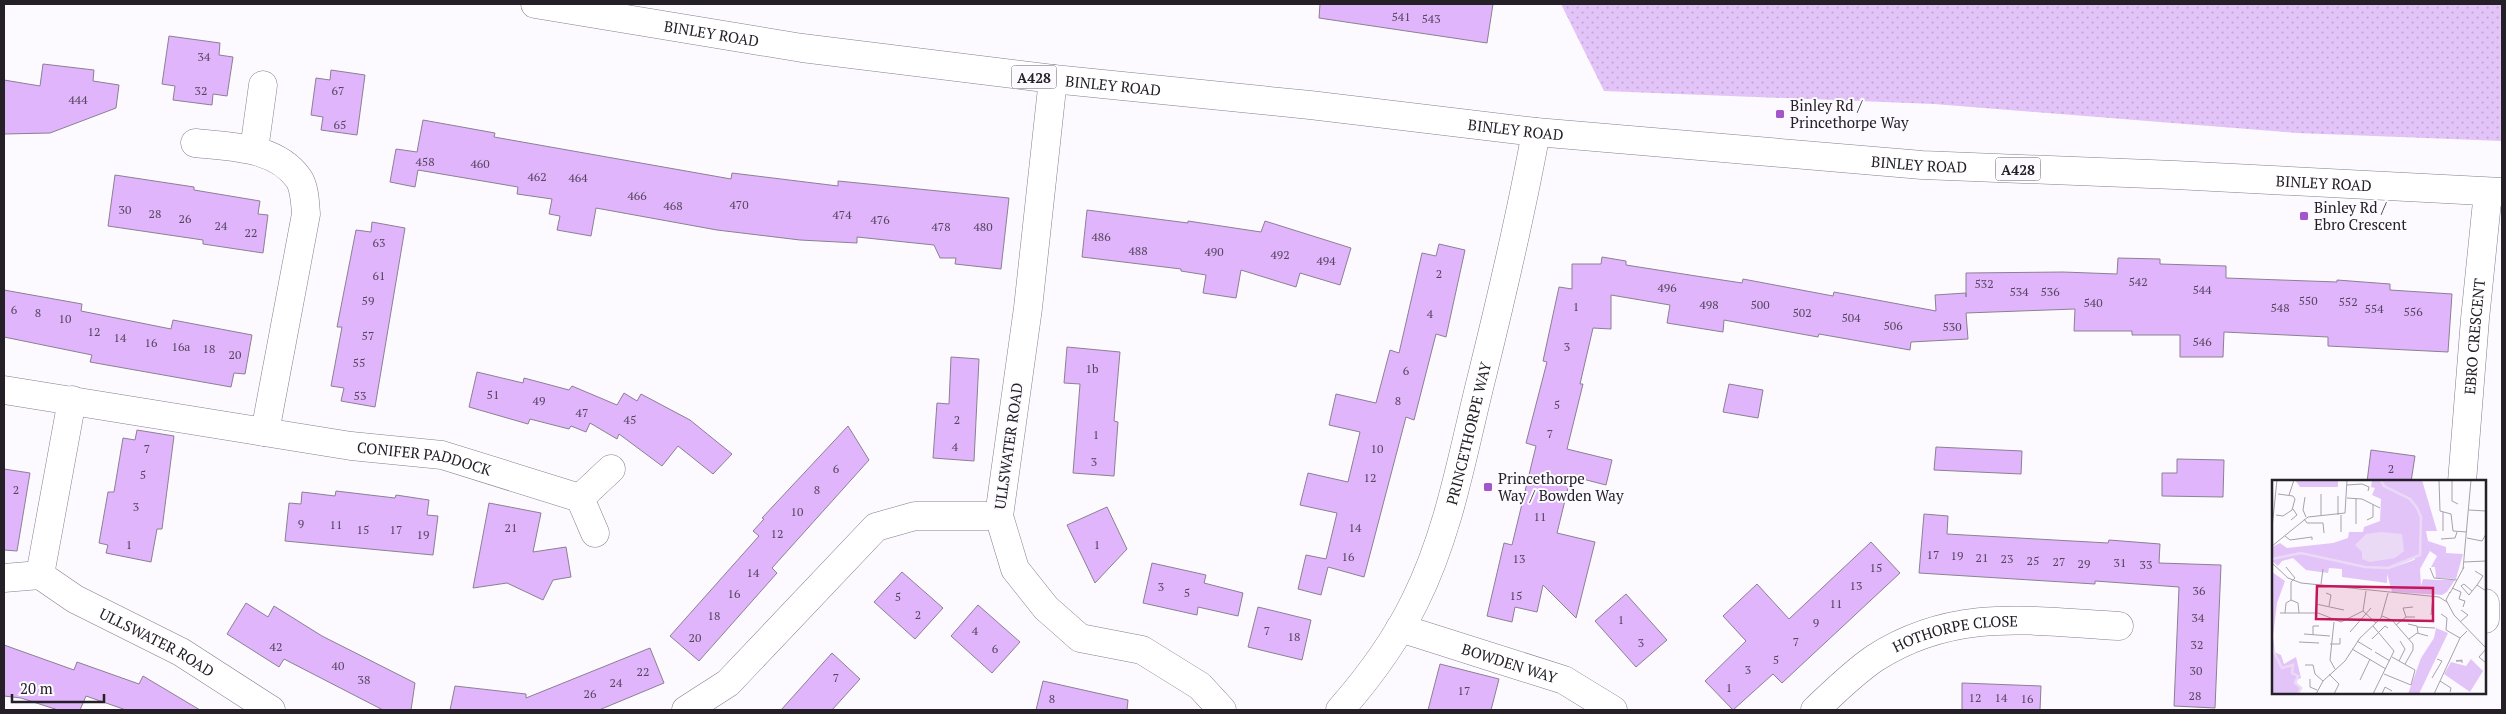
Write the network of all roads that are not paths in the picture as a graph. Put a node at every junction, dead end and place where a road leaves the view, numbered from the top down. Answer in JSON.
{"nodes":[{"id":1,"x":535,"y":4,"type":"edge"},
{"id":2,"x":1053,"y":79,"type":"junction"},
{"id":3,"x":263,"y":85,"type":"dead end"},
{"id":4,"x":1536,"y":132,"type":"junction"},
{"id":5,"x":195,"y":143,"type":"dead end"},
{"id":6,"x":254,"y":150,"type":"junction"},
{"id":7,"x":2495,"y":192,"type":"edge"},
{"id":8,"x":4,"y":390,"type":"edge"},
{"id":9,"x":72,"y":400,"type":"junction"},
{"id":10,"x":265,"y":432,"type":"junction"},
{"id":11,"x":611,"y":469,"type":"dead end"},
{"id":12,"x":2462,"y":480,"type":"edge"},
{"id":13,"x":580,"y":498,"type":"junction"},
{"id":14,"x":999,"y":516,"type":"junction"},
{"id":15,"x":595,"y":533,"type":"dead end"},
{"id":16,"x":40,"y":575,"type":"junction"},
{"id":17,"x":4,"y":578,"type":"edge"},
{"id":18,"x":2119,"y":626,"type":"dead end"},
{"id":19,"x":1400,"y":628,"type":"junction"},
{"id":20,"x":272,"y":710,"type":"edge"},
{"id":21,"x":686,"y":710,"type":"edge"},
{"id":22,"x":1222,"y":710,"type":"edge"},
{"id":23,"x":1340,"y":710,"type":"edge"},
{"id":24,"x":1614,"y":710,"type":"edge"},
{"id":25,"x":1815,"y":710,"type":"edge"}],
"edges":[{"from":1,"to":2,"type":"street","name":"BINLEY ROAD","number":"A428"},
{"from":2,"to":4,"type":"street","name":"BINLEY ROAD","number":"A428"},
{"from":2,"to":14,"type":"street","name":"ULLSWATER ROAD"},
{"from":3,"to":6,"type":"street"},
{"from":4,"to":7,"type":"street","name":"BINLEY ROAD","number":"A428"},
{"from":4,"to":19,"type":"street","name":"PRINCETHORPE WAY"},
{"from":5,"to":6,"type":"street"},
{"from":6,"to":10,"type":"street"},
{"from":7,"to":12,"type":"street","name":"EBRO CRESCENT"},
{"from":8,"to":9,"type":"street","name":"CONIFER PADDOCK"},
{"from":9,"to":10,"type":"street","name":"CONIFER PADDOCK"},
{"from":9,"to":16,"type":"street"},
{"from":10,"to":13,"type":"street","name":"CONIFER PADDOCK"},
{"from":11,"to":13,"type":"street"},
{"from":13,"to":15,"type":"street"},
{"from":14,"to":21,"type":"street","name":"ULLSWATER ROAD"},
{"from":14,"to":22,"type":"street"},
{"from":16,"to":17,"type":"street"},
{"from":16,"to":20,"type":"street","name":"ULLSWATER ROAD"},
{"from":18,"to":25,"type":"street","name":"HOTHORPE CLOSE"},
{"from":19,"to":23,"type":"street","name":"PRINCETHORPE WAY"},
{"from":19,"to":24,"type":"street","name":"BOWDEN WAY"}]}
